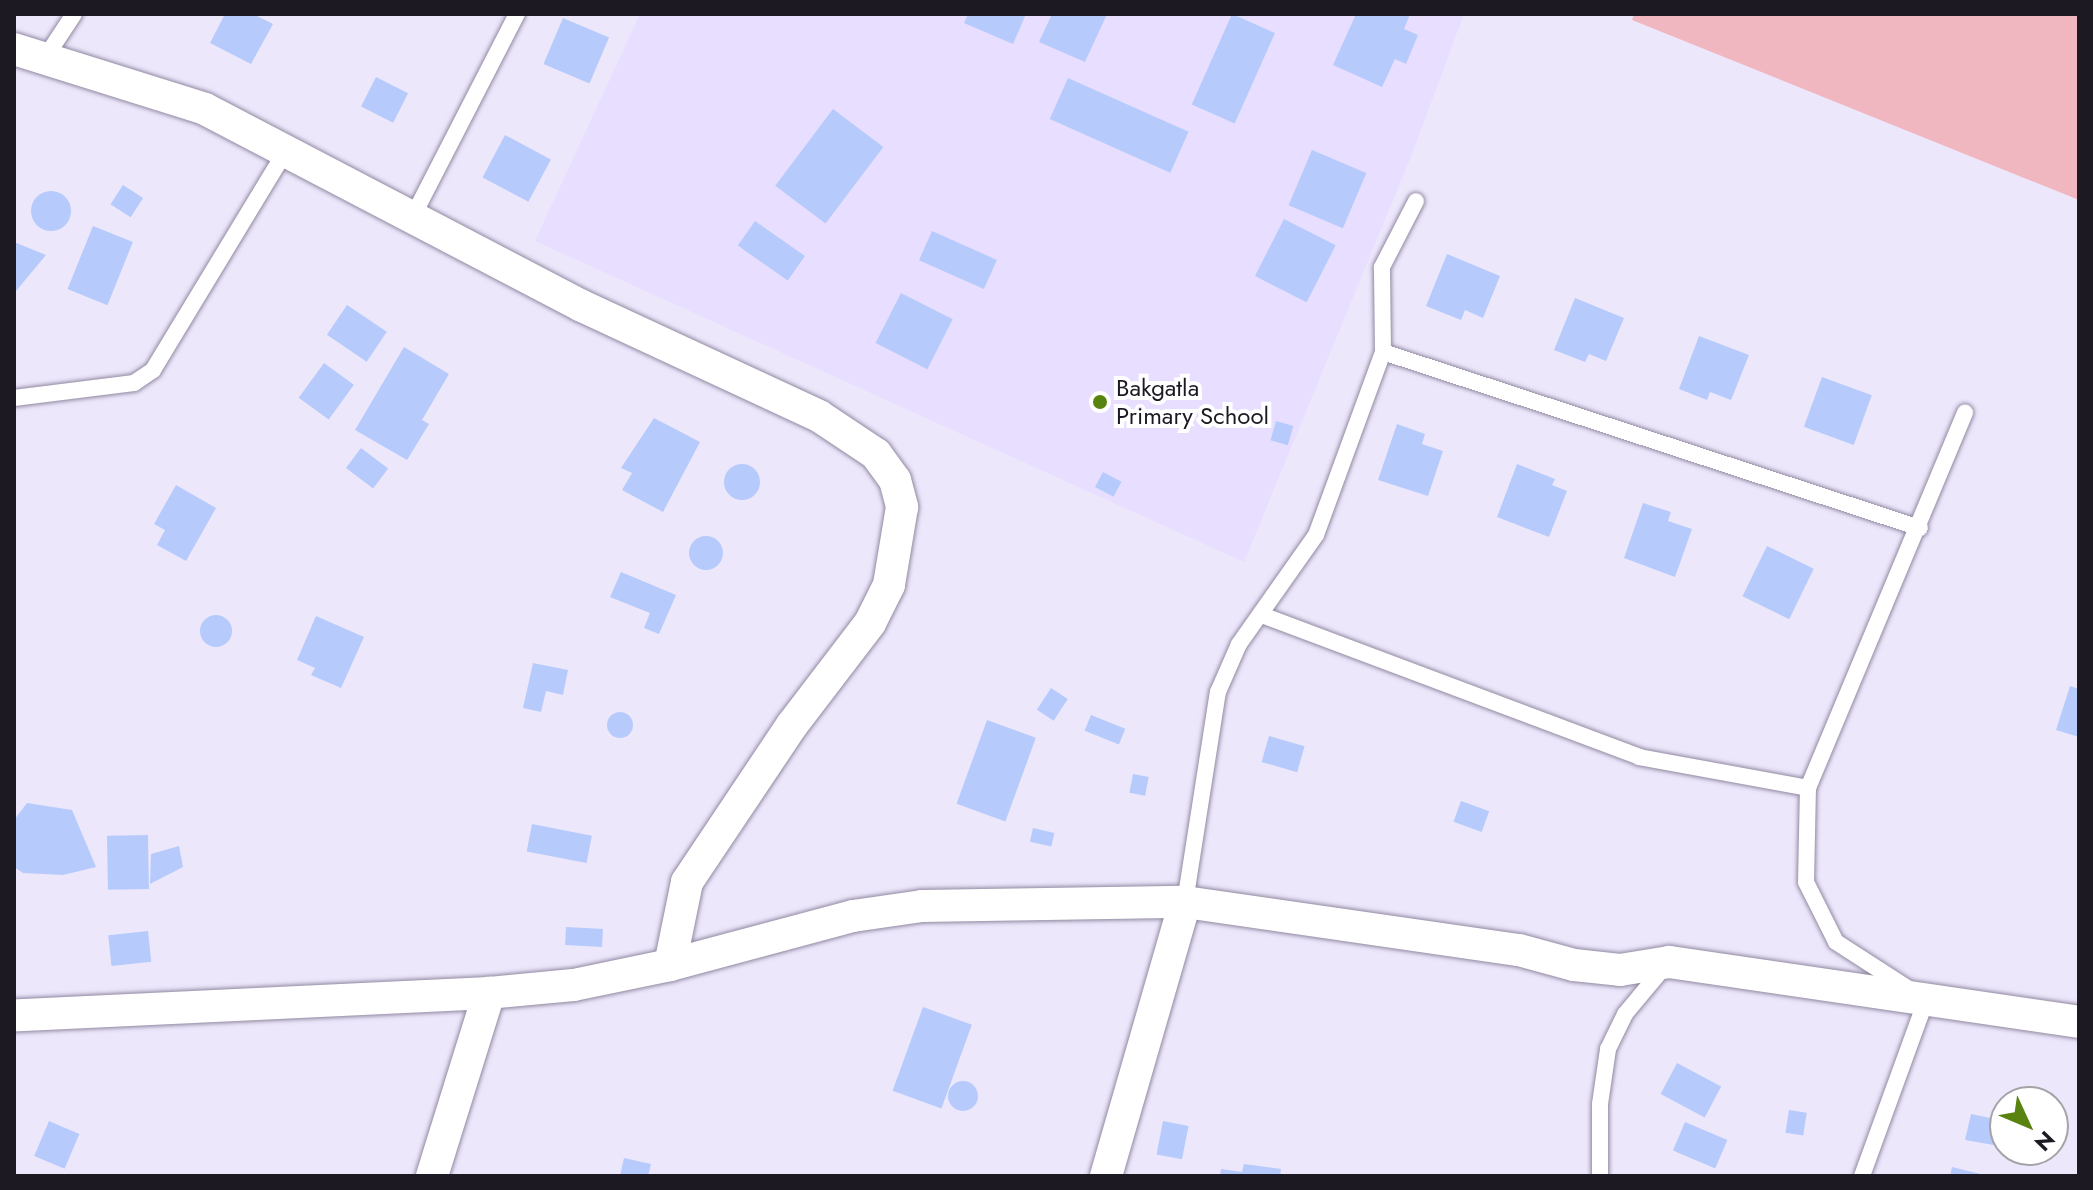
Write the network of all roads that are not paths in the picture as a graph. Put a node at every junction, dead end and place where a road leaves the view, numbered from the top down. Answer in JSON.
{"nodes":[{"id":1,"x":74,"y":14,"type":"edge"},
{"id":2,"x":517,"y":14,"type":"edge"},
{"id":3,"x":14,"y":49,"type":"edge"},
{"id":4,"x":45,"y":58,"type":"junction"},
{"id":5,"x":287,"y":149,"type":"junction"},
{"id":6,"x":1416,"y":201,"type":"dead end"},
{"id":7,"x":411,"y":220,"type":"junction"},
{"id":8,"x":1383,"y":352,"type":"junction"},
{"id":9,"x":14,"y":398,"type":"edge"},
{"id":10,"x":1965,"y":413,"type":"dead end"},
{"id":11,"x":1920,"y":528,"type":"junction"},
{"id":12,"x":1262,"y":615,"type":"junction"},
{"id":13,"x":1808,"y":788,"type":"junction"},
{"id":14,"x":1185,"y":902,"type":"junction"},
{"id":15,"x":1669,"y":962,"type":"junction"},
{"id":16,"x":670,"y":965,"type":"junction"},
{"id":17,"x":489,"y":993,"type":"junction"},
{"id":18,"x":1926,"y":1000,"type":"junction"},
{"id":19,"x":14,"y":1015,"type":"edge"},
{"id":20,"x":2079,"y":1022,"type":"edge"},
{"id":21,"x":432,"y":1176,"type":"edge"},
{"id":22,"x":1106,"y":1176,"type":"edge"},
{"id":23,"x":1600,"y":1176,"type":"edge"},
{"id":24,"x":1862,"y":1176,"type":"edge"}],
"edges":[{"from":1,"to":4,"type":"lane"},
{"from":2,"to":7,"type":"lane"},
{"from":3,"to":4,"type":"street"},
{"from":4,"to":5,"type":"street"},
{"from":5,"to":7,"type":"street"},
{"from":5,"to":9,"type":"lane"},
{"from":6,"to":8,"type":"lane"},
{"from":7,"to":16,"type":"street"},
{"from":8,"to":11,"type":"lane"},
{"from":8,"to":12,"type":"lane"},
{"from":10,"to":11,"type":"lane"},
{"from":11,"to":13,"type":"lane"},
{"from":12,"to":13,"type":"lane"},
{"from":12,"to":14,"type":"lane"},
{"from":13,"to":18,"type":"lane"},
{"from":14,"to":15,"type":"street"},
{"from":14,"to":16,"type":"street"},
{"from":14,"to":22,"type":"street"},
{"from":15,"to":18,"type":"street"},
{"from":15,"to":23,"type":"lane"},
{"from":16,"to":17,"type":"street"},
{"from":17,"to":19,"type":"street"},
{"from":17,"to":21,"type":"street"},
{"from":18,"to":20,"type":"street"},
{"from":18,"to":24,"type":"lane"}]}
